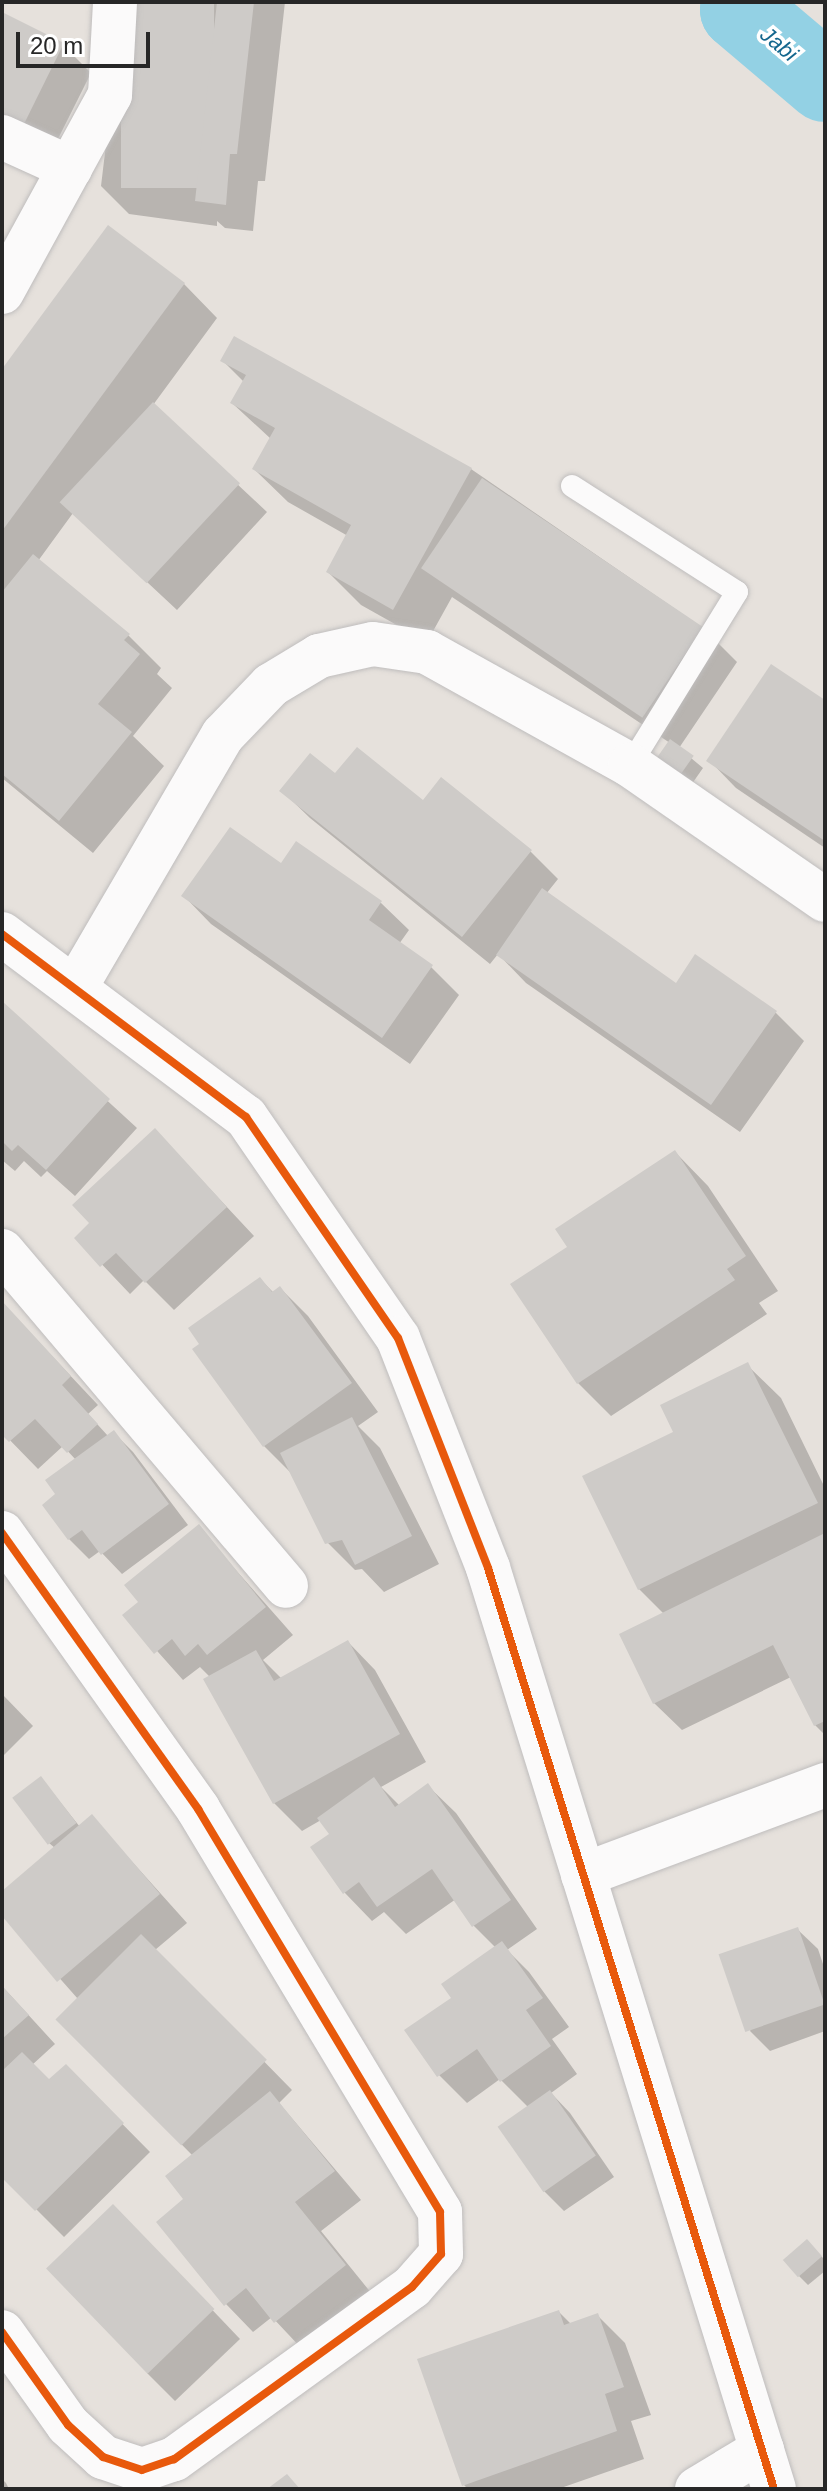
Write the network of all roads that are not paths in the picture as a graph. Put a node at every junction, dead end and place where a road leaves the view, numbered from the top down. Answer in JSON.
{"nodes":[{"id":1,"x":115,"y":2,"type":"edge"},
{"id":2,"x":2,"y":137,"type":"edge"},
{"id":3,"x":70,"y":168,"type":"junction"},
{"id":4,"x":2,"y":292,"type":"edge"},
{"id":5,"x":572,"y":486,"type":"dead end"},
{"id":6,"x":630,"y":765,"type":"junction"},
{"id":7,"x":825,"y":900,"type":"edge"},
{"id":8,"x":2,"y":934,"type":"edge"},
{"id":9,"x":75,"y":988,"type":"junction"},
{"id":10,"x":2,"y":1251,"type":"edge"},
{"id":11,"x":2,"y":1533,"type":"edge"},
{"id":12,"x":286,"y":1586,"type":"dead end"},
{"id":13,"x":825,"y":1785,"type":"edge"},
{"id":14,"x":583,"y":1875,"type":"junction"},
{"id":15,"x":2,"y":2332,"type":"edge"},
{"id":16,"x":768,"y":2469,"type":"edge"},
{"id":17,"x":697,"y":2489,"type":"edge"}],
"edges":[{"from":1,"to":3,"type":"street"},
{"from":2,"to":3,"type":"street"},
{"from":3,"to":4,"type":"street"},
{"from":5,"to":6,"type":"lane"},
{"from":6,"to":7,"type":"street"},
{"from":6,"to":9,"type":"street"},
{"from":8,"to":9,"type":"street"},
{"from":9,"to":14,"type":"street"},
{"from":10,"to":12,"type":"street"},
{"from":11,"to":15,"type":"street"},
{"from":13,"to":14,"type":"street"},
{"from":14,"to":16,"type":"street"},
{"from":16,"to":17,"type":"street"}]}
